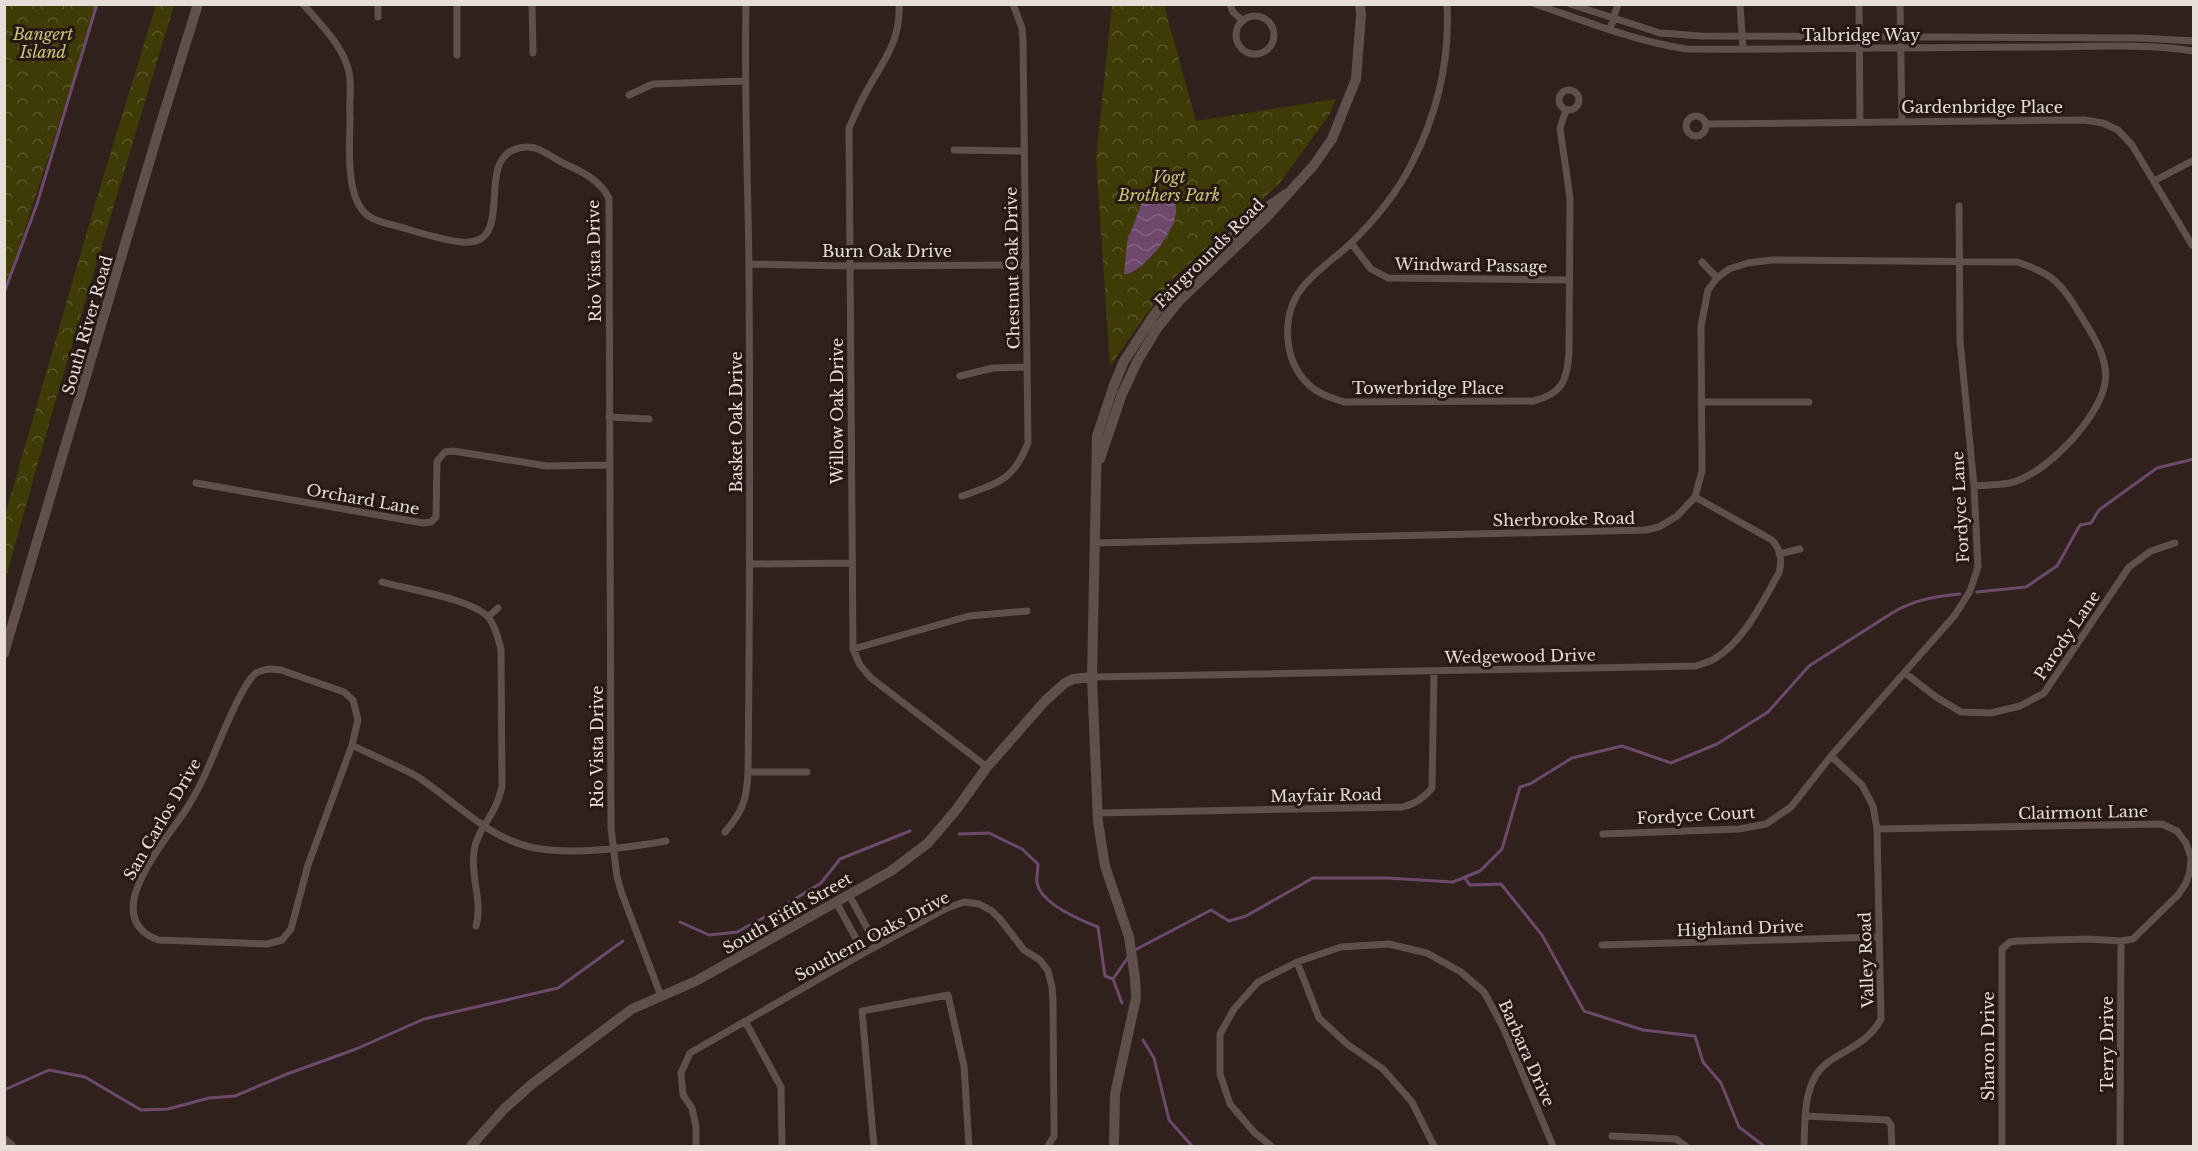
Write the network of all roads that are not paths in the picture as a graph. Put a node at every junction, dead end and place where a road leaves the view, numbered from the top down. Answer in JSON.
{"nodes":[{"id":1,"x":198,"y":4,"type":"edge"},
{"id":2,"x":303,"y":4,"type":"edge"},
{"id":3,"x":378,"y":4,"type":"edge"},
{"id":4,"x":457,"y":4,"type":"edge"},
{"id":5,"x":532,"y":4,"type":"edge"},
{"id":6,"x":746,"y":4,"type":"edge"},
{"id":7,"x":899,"y":4,"type":"edge"},
{"id":8,"x":1013,"y":4,"type":"edge"},
{"id":9,"x":1230,"y":4,"type":"edge"},
{"id":10,"x":1360,"y":4,"type":"edge"},
{"id":11,"x":1447,"y":4,"type":"edge"},
{"id":12,"x":1535,"y":4,"type":"edge"},
{"id":13,"x":1570,"y":4,"type":"edge"},
{"id":14,"x":1618,"y":4,"type":"edge"},
{"id":15,"x":1740,"y":4,"type":"edge"},
{"id":16,"x":1859,"y":4,"type":"edge"},
{"id":17,"x":1900,"y":4,"type":"edge"},
{"id":18,"x":378,"y":17,"type":"dead end"},
{"id":19,"x":1613,"y":20,"type":"junction"},
{"id":20,"x":1243,"y":21,"type":"junction"},
{"id":21,"x":1610,"y":29,"type":"junction"},
{"id":22,"x":1742,"y":37,"type":"junction"},
{"id":23,"x":1859,"y":37,"type":"junction"},
{"id":24,"x":1901,"y":37,"type":"junction"},
{"id":25,"x":2193,"y":40,"type":"edge"},
{"id":26,"x":1743,"y":49,"type":"junction"},
{"id":27,"x":1901,"y":49,"type":"junction"},
{"id":28,"x":1859,"y":50,"type":"junction"},
{"id":29,"x":2193,"y":51,"type":"edge"},
{"id":30,"x":533,"y":53,"type":"dead end"},
{"id":31,"x":458,"y":55,"type":"dead end"},
{"id":32,"x":744,"y":81,"type":"junction"},
{"id":33,"x":629,"y":94,"type":"dead end"},
{"id":34,"x":1566,"y":110,"type":"dead end"},
{"id":35,"x":1902,"y":121,"type":"junction"},
{"id":36,"x":1860,"y":122,"type":"junction"},
{"id":37,"x":1706,"y":124,"type":"dead end"},
{"id":38,"x":954,"y":150,"type":"dead end"},
{"id":39,"x":1023,"y":150,"type":"junction"},
{"id":40,"x":2193,"y":160,"type":"edge"},
{"id":41,"x":2154,"y":181,"type":"junction"},
{"id":42,"x":1959,"y":206,"type":"dead end"},
{"id":43,"x":1351,"y":243,"type":"junction"},
{"id":44,"x":2192,"y":245,"type":"edge"},
{"id":45,"x":1960,"y":261,"type":"junction"},
{"id":46,"x":1702,"y":262,"type":"dead end"},
{"id":47,"x":749,"y":264,"type":"junction"},
{"id":48,"x":1025,"y":265,"type":"junction"},
{"id":49,"x":849,"y":266,"type":"junction"},
{"id":50,"x":1717,"y":278,"type":"junction"},
{"id":51,"x":1569,"y":280,"type":"junction"},
{"id":52,"x":1027,"y":367,"type":"junction"},
{"id":53,"x":960,"y":376,"type":"dead end"},
{"id":54,"x":1702,"y":402,"type":"junction"},
{"id":55,"x":1809,"y":402,"type":"dead end"},
{"id":56,"x":609,"y":417,"type":"junction"},
{"id":57,"x":649,"y":419,"type":"dead end"},
{"id":58,"x":609,"y":465,"type":"junction"},
{"id":59,"x":196,"y":483,"type":"dead end"},
{"id":60,"x":1974,"y":486,"type":"junction"},
{"id":61,"x":962,"y":496,"type":"dead end"},
{"id":62,"x":1695,"y":497,"type":"junction"},
{"id":63,"x":1095,"y":543,"type":"junction"},
{"id":64,"x":2175,"y":543,"type":"dead end"},
{"id":65,"x":1800,"y":549,"type":"dead end"},
{"id":66,"x":1779,"y":554,"type":"junction"},
{"id":67,"x":851,"y":563,"type":"junction"},
{"id":68,"x":751,"y":564,"type":"junction"},
{"id":69,"x":382,"y":582,"type":"dead end"},
{"id":70,"x":498,"y":608,"type":"dead end"},
{"id":71,"x":1027,"y":611,"type":"dead end"},
{"id":72,"x":488,"y":617,"type":"junction"},
{"id":73,"x":853,"y":650,"type":"junction"},
{"id":74,"x":4,"y":653,"type":"edge"},
{"id":75,"x":1434,"y":672,"type":"junction"},
{"id":76,"x":1905,"y":673,"type":"junction"},
{"id":77,"x":1092,"y":677,"type":"junction"},
{"id":78,"x":352,"y":745,"type":"junction"},
{"id":79,"x":1831,"y":756,"type":"junction"},
{"id":80,"x":987,"y":767,"type":"junction"},
{"id":81,"x":807,"y":771,"type":"dead end"},
{"id":82,"x":748,"y":772,"type":"junction"},
{"id":83,"x":1098,"y":813,"type":"junction"},
{"id":84,"x":485,"y":825,"type":"junction"},
{"id":85,"x":1877,"y":830,"type":"junction"},
{"id":86,"x":725,"y":832,"type":"dead end"},
{"id":87,"x":1604,"y":834,"type":"dead end"},
{"id":88,"x":666,"y":841,"type":"dead end"},
{"id":89,"x":614,"y":849,"type":"junction"},
{"id":90,"x":849,"y":895,"type":"junction"},
{"id":91,"x":836,"y":902,"type":"junction"},
{"id":92,"x":476,"y":926,"type":"dead end"},
{"id":93,"x":1878,"y":937,"type":"junction"},
{"id":94,"x":2121,"y":941,"type":"junction"},
{"id":95,"x":1602,"y":945,"type":"dead end"},
{"id":96,"x":877,"y":946,"type":"junction"},
{"id":97,"x":864,"y":953,"type":"junction"},
{"id":98,"x":1297,"y":962,"type":"junction"},
{"id":99,"x":661,"y":996,"type":"junction"},
{"id":100,"x":746,"y":1021,"type":"junction"},
{"id":101,"x":1805,"y":1116,"type":"junction"},
{"id":102,"x":1612,"y":1136,"type":"dead end"},
{"id":103,"x":4,"y":1140,"type":"edge"},
{"id":104,"x":11,"y":1146,"type":"edge"},
{"id":105,"x":471,"y":1146,"type":"edge"},
{"id":106,"x":696,"y":1146,"type":"edge"},
{"id":107,"x":782,"y":1146,"type":"edge"},
{"id":108,"x":874,"y":1146,"type":"edge"},
{"id":109,"x":969,"y":1146,"type":"edge"},
{"id":110,"x":1048,"y":1146,"type":"edge"},
{"id":111,"x":1114,"y":1146,"type":"edge"},
{"id":112,"x":1271,"y":1146,"type":"edge"},
{"id":113,"x":1434,"y":1146,"type":"edge"},
{"id":114,"x":1552,"y":1146,"type":"edge"},
{"id":115,"x":1686,"y":1146,"type":"edge"},
{"id":116,"x":1804,"y":1146,"type":"edge"},
{"id":117,"x":1892,"y":1146,"type":"edge"},
{"id":118,"x":2002,"y":1146,"type":"edge"},
{"id":119,"x":2121,"y":1146,"type":"edge"}],
"edges":[{"from":1,"to":74,"type":"street","name":"South River Road"},
{"from":2,"to":56,"type":"street","name":"Rio Vista Drive"},
{"from":3,"to":18,"type":"street"},
{"from":4,"to":31,"type":"street"},
{"from":5,"to":30,"type":"street"},
{"from":6,"to":32,"type":"street","name":"Basket Oak Drive"},
{"from":7,"to":49,"type":"street","name":"Willow Oak Drive"},
{"from":8,"to":39,"type":"street","name":"Chestnut Oak Drive"},
{"from":9,"to":20,"type":"street"},
{"from":10,"to":63,"type":"street","name":"Fairgrounds Road"},
{"from":11,"to":43,"type":"street","name":"Towerbridge Place"},
{"from":12,"to":21,"type":"street","name":"Talbridge Way"},
{"from":13,"to":19,"type":"street","name":"Talbridge Way"},
{"from":14,"to":19,"type":"street"},
{"from":15,"to":22,"type":"street"},
{"from":16,"to":23,"type":"street"},
{"from":17,"to":24,"type":"street"},
{"from":19,"to":21,"type":"street"},
{"from":19,"to":22,"type":"street","name":"Talbridge Way"},
{"from":20,"to":20,"type":"street"},
{"from":21,"to":26,"type":"street","name":"Talbridge Way"},
{"from":22,"to":23,"type":"street","name":"Talbridge Way"},
{"from":22,"to":26,"type":"street"},
{"from":23,"to":24,"type":"street","name":"Talbridge Way"},
{"from":23,"to":28,"type":"street"},
{"from":24,"to":25,"type":"street","name":"Talbridge Way"},
{"from":24,"to":27,"type":"street"},
{"from":26,"to":28,"type":"street","name":"Talbridge Way"},
{"from":27,"to":28,"type":"street","name":"Talbridge Way"},
{"from":27,"to":29,"type":"street","name":"Talbridge Way"},
{"from":27,"to":35,"type":"street"},
{"from":28,"to":36,"type":"street"},
{"from":32,"to":33,"type":"street"},
{"from":32,"to":47,"type":"street","name":"Basket Oak Drive"},
{"from":34,"to":51,"type":"street","name":"Towerbridge Place"},
{"from":35,"to":36,"type":"street","name":"Gardenbridge Place"},
{"from":35,"to":41,"type":"street","name":"Gardenbridge Place"},
{"from":36,"to":37,"type":"street","name":"Gardenbridge Place"},
{"from":38,"to":39,"type":"street"},
{"from":39,"to":48,"type":"street","name":"Chestnut Oak Drive"},
{"from":40,"to":41,"type":"street"},
{"from":41,"to":44,"type":"street","name":"Gardenbridge Place"},
{"from":42,"to":45,"type":"street","name":"Fordyce Lane"},
{"from":43,"to":51,"type":"street","name":"Windward Passage"},
{"from":43,"to":51,"type":"street","name":"Towerbridge Place"},
{"from":45,"to":50,"type":"street"},
{"from":45,"to":60,"type":"street","name":"Fordyce Lane"},
{"from":45,"to":60,"type":"street"},
{"from":46,"to":50,"type":"street"},
{"from":47,"to":49,"type":"street","name":"Burn Oak Drive"},
{"from":47,"to":68,"type":"street","name":"Basket Oak Drive"},
{"from":48,"to":49,"type":"street","name":"Burn Oak Drive"},
{"from":48,"to":52,"type":"street","name":"Chestnut Oak Drive"},
{"from":49,"to":67,"type":"street","name":"Willow Oak Drive"},
{"from":50,"to":54,"type":"street"},
{"from":52,"to":53,"type":"street"},
{"from":52,"to":61,"type":"street","name":"Chestnut Oak Drive"},
{"from":54,"to":55,"type":"street"},
{"from":54,"to":62,"type":"street"},
{"from":56,"to":57,"type":"street"},
{"from":56,"to":58,"type":"street","name":"Rio Vista Drive"},
{"from":58,"to":59,"type":"street","name":"Orchard Lane"},
{"from":58,"to":89,"type":"street","name":"Rio Vista Drive"},
{"from":60,"to":76,"type":"street","name":"Fordyce Lane"},
{"from":62,"to":63,"type":"street","name":"Sherbrooke Road"},
{"from":62,"to":66,"type":"street"},
{"from":63,"to":77,"type":"street","name":"Fairgrounds Road"},
{"from":64,"to":76,"type":"street","name":"Parody Lane"},
{"from":65,"to":66,"type":"street"},
{"from":66,"to":75,"type":"street","name":"Wedgewood Drive"},
{"from":67,"to":68,"type":"street"},
{"from":67,"to":73,"type":"street","name":"Willow Oak Drive"},
{"from":68,"to":82,"type":"street","name":"Basket Oak Drive"},
{"from":69,"to":72,"type":"street"},
{"from":70,"to":72,"type":"street"},
{"from":71,"to":73,"type":"street"},
{"from":72,"to":84,"type":"street"},
{"from":73,"to":80,"type":"street"},
{"from":75,"to":77,"type":"street","name":"Wedgewood Drive"},
{"from":75,"to":83,"type":"street","name":"Mayfair Road"},
{"from":76,"to":79,"type":"street","name":"Fordyce Lane"},
{"from":77,"to":80,"type":"street","name":"South Fifth Street"},
{"from":77,"to":83,"type":"street","name":"Fairgrounds Road"},
{"from":78,"to":78,"type":"street","name":"San Carlos Drive"},
{"from":78,"to":84,"type":"street"},
{"from":79,"to":85,"type":"street","name":"Valley Road"},
{"from":79,"to":87,"type":"street","name":"Fordyce Court"},
{"from":80,"to":90,"type":"street","name":"South Fifth Street"},
{"from":81,"to":82,"type":"street"},
{"from":82,"to":86,"type":"street","name":"Basket Oak Drive"},
{"from":83,"to":111,"type":"street","name":"Fairgrounds Road"},
{"from":84,"to":89,"type":"street"},
{"from":84,"to":92,"type":"street"},
{"from":85,"to":93,"type":"street","name":"Valley Road"},
{"from":85,"to":94,"type":"street","name":"Clairmont Lane"},
{"from":88,"to":89,"type":"street"},
{"from":89,"to":99,"type":"street","name":"Rio Vista Drive"},
{"from":90,"to":91,"type":"street","name":"South Fifth Street"},
{"from":90,"to":96,"type":"street"},
{"from":91,"to":97,"type":"street"},
{"from":91,"to":99,"type":"street","name":"South Fifth Street"},
{"from":93,"to":95,"type":"street","name":"Highland Drive"},
{"from":93,"to":101,"type":"street","name":"Valley Road"},
{"from":94,"to":118,"type":"street","name":"Sharon Drive"},
{"from":94,"to":119,"type":"street","name":"Terry Drive"},
{"from":96,"to":97,"type":"street","name":"Southern Oaks Drive"},
{"from":96,"to":110,"type":"street","name":"Southern Oaks Drive"},
{"from":97,"to":100,"type":"street","name":"Southern Oaks Drive"},
{"from":98,"to":112,"type":"street","name":"Barbara Drive"},
{"from":98,"to":113,"type":"street"},
{"from":98,"to":114,"type":"street","name":"Barbara Drive"},
{"from":99,"to":105,"type":"street","name":"South Fifth Street"},
{"from":100,"to":106,"type":"street","name":"Southern Oaks Drive"},
{"from":100,"to":107,"type":"street"},
{"from":101,"to":116,"type":"street","name":"Valley Road"},
{"from":101,"to":117,"type":"street"},
{"from":102,"to":115,"type":"street"},
{"from":103,"to":104,"type":"street"},
{"from":108,"to":109,"type":"street"}]}
